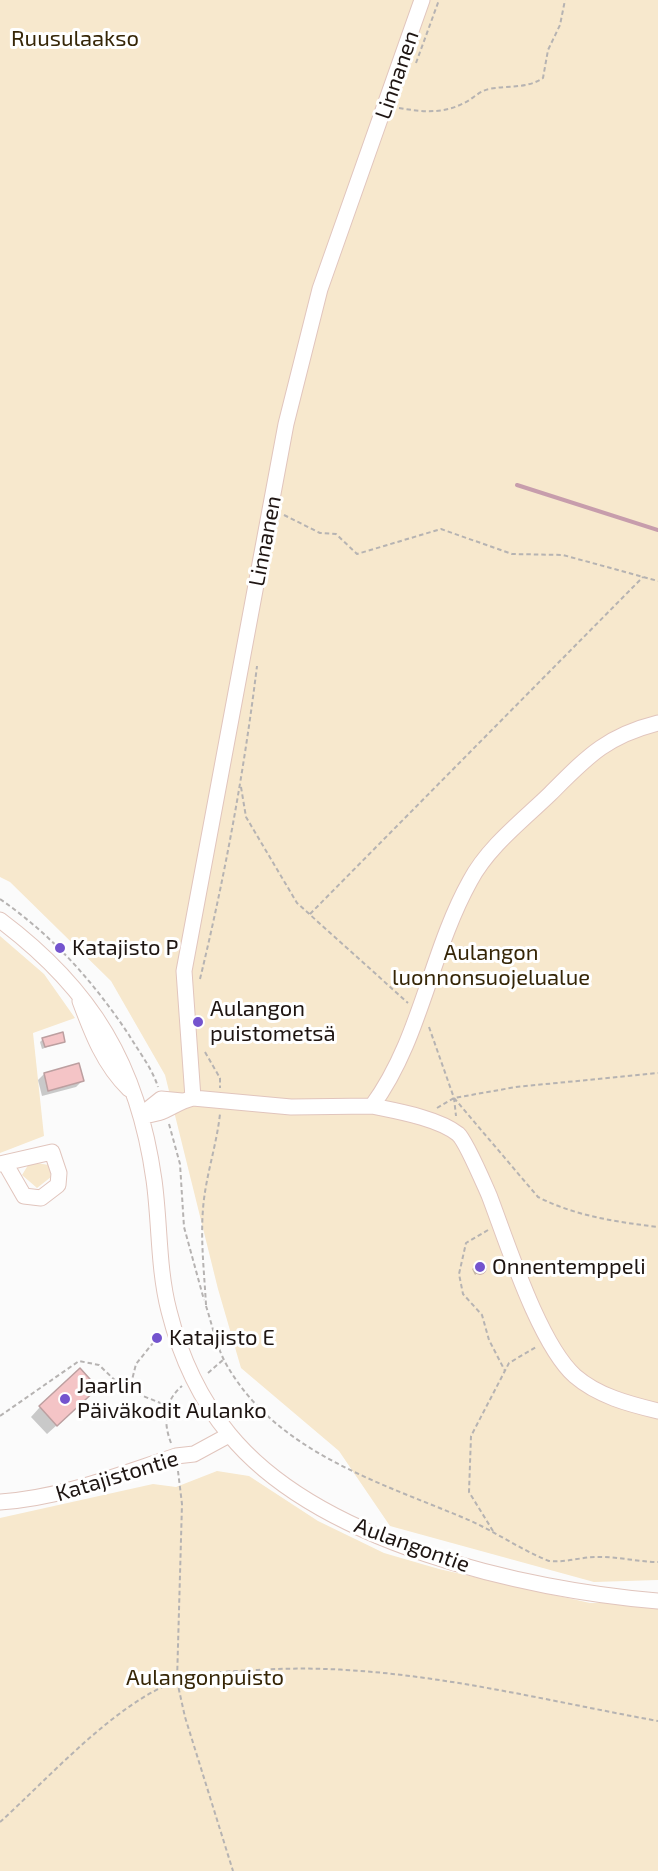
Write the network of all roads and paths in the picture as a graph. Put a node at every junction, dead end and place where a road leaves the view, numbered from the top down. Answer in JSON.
{"nodes":[{"id":1,"x":422,"y":0,"type":"edge"},
{"id":2,"x":439,"y":0,"type":"edge"},
{"id":3,"x":565,"y":0,"type":"edge"},
{"id":4,"x":411,"y":70,"type":"dead end"},
{"id":5,"x":400,"y":98,"type":"dead end"},
{"id":6,"x":282,"y":525,"type":"dead end"},
{"id":7,"x":643,"y":577,"type":"junction"},
{"id":8,"x":658,"y":581,"type":"edge"},
{"id":9,"x":257,"y":666,"type":"dead end"},
{"id":10,"x":658,"y":723,"type":"edge"},
{"id":11,"x":241,"y":784,"type":"junction"},
{"id":12,"x":310,"y":914,"type":"junction"},
{"id":13,"x":0,"y":920,"type":"edge"},
{"id":14,"x":198,"y":986,"type":"dead end"},
{"id":15,"x":418,"y":1012,"type":"junction"},
{"id":16,"x":204,"y":1050,"type":"dead end"},
{"id":17,"x":658,"y":1073,"type":"edge"},
{"id":18,"x":454,"y":1098,"type":"junction"},
{"id":19,"x":187,"y":1099,"type":"junction"},
{"id":20,"x":221,"y":1101,"type":"junction"},
{"id":21,"x":372,"y":1106,"type":"junction"},
{"id":22,"x":141,"y":1115,"type":"junction"},
{"id":23,"x":422,"y":1118,"type":"junction"},
{"id":24,"x":500,"y":1225,"type":"junction"},
{"id":25,"x":658,"y":1227,"type":"edge"},
{"id":26,"x":157,"y":1338,"type":"dead end"},
{"id":27,"x":549,"y":1340,"type":"junction"},
{"id":28,"x":224,"y":1359,"type":"junction"},
{"id":29,"x":505,"y":1371,"type":"junction"},
{"id":30,"x":203,"y":1376,"type":"dead end"},
{"id":31,"x":183,"y":1385,"type":"dead end"},
{"id":32,"x":129,"y":1392,"type":"junction"},
{"id":33,"x":168,"y":1406,"type":"junction"},
{"id":34,"x":658,"y":1411,"type":"edge"},
{"id":35,"x":0,"y":1416,"type":"edge"},
{"id":36,"x":229,"y":1435,"type":"junction"},
{"id":37,"x":176,"y":1456,"type":"junction"},
{"id":38,"x":0,"y":1502,"type":"edge"},
{"id":39,"x":495,"y":1533,"type":"junction"},
{"id":40,"x":658,"y":1562,"type":"edge"},
{"id":41,"x":658,"y":1601,"type":"edge"},
{"id":42,"x":177,"y":1681,"type":"junction"},
{"id":43,"x":658,"y":1721,"type":"edge"},
{"id":44,"x":0,"y":1822,"type":"edge"},
{"id":45,"x":233,"y":1871,"type":"edge"}],
"edges":[{"from":1,"to":19,"type":"street","name":"Linnanen"},
{"from":2,"to":4,"type":"path"},
{"from":3,"to":5,"type":"path"},
{"from":6,"to":7,"type":"path"},
{"from":7,"to":8,"type":"path"},
{"from":7,"to":12,"type":"path"},
{"from":9,"to":11,"type":"path"},
{"from":10,"to":15,"type":"street"},
{"from":11,"to":12,"type":"path"},
{"from":11,"to":14,"type":"path"},
{"from":12,"to":15,"type":"path"},
{"from":13,"to":22,"type":"street","name":"Aulangontie"},
{"from":15,"to":18,"type":"path"},
{"from":15,"to":21,"type":"street"},
{"from":16,"to":20,"type":"path","name":"Aulangontie"},
{"from":17,"to":18,"type":"path"},
{"from":18,"to":23,"type":"path"},
{"from":18,"to":25,"type":"path"},
{"from":19,"to":20,"type":"street"},
{"from":19,"to":22,"type":"street"},
{"from":20,"to":21,"type":"street"},
{"from":20,"to":28,"type":"path","name":"Aulangontie"},
{"from":21,"to":23,"type":"street"},
{"from":22,"to":36,"type":"street","name":"Aulangontie"},
{"from":23,"to":24,"type":"street"},
{"from":24,"to":27,"type":"street"},
{"from":24,"to":29,"type":"path"},
{"from":26,"to":32,"type":"path"},
{"from":27,"to":29,"type":"path"},
{"from":27,"to":34,"type":"street"},
{"from":28,"to":30,"type":"path"},
{"from":28,"to":39,"type":"path","name":"Aulangontie"},
{"from":29,"to":39,"type":"path"},
{"from":31,"to":33,"type":"path"},
{"from":32,"to":33,"type":"path"},
{"from":32,"to":35,"type":"path"},
{"from":33,"to":37,"type":"path"},
{"from":36,"to":37,"type":"street","name":"Katajistontie"},
{"from":36,"to":41,"type":"street","name":"Aulangontie"},
{"from":37,"to":38,"type":"street","name":"Katajistontie"},
{"from":37,"to":42,"type":"path"},
{"from":39,"to":40,"type":"path","name":"Aulangontie"},
{"from":42,"to":43,"type":"path"},
{"from":42,"to":44,"type":"path"},
{"from":42,"to":45,"type":"path"}]}
